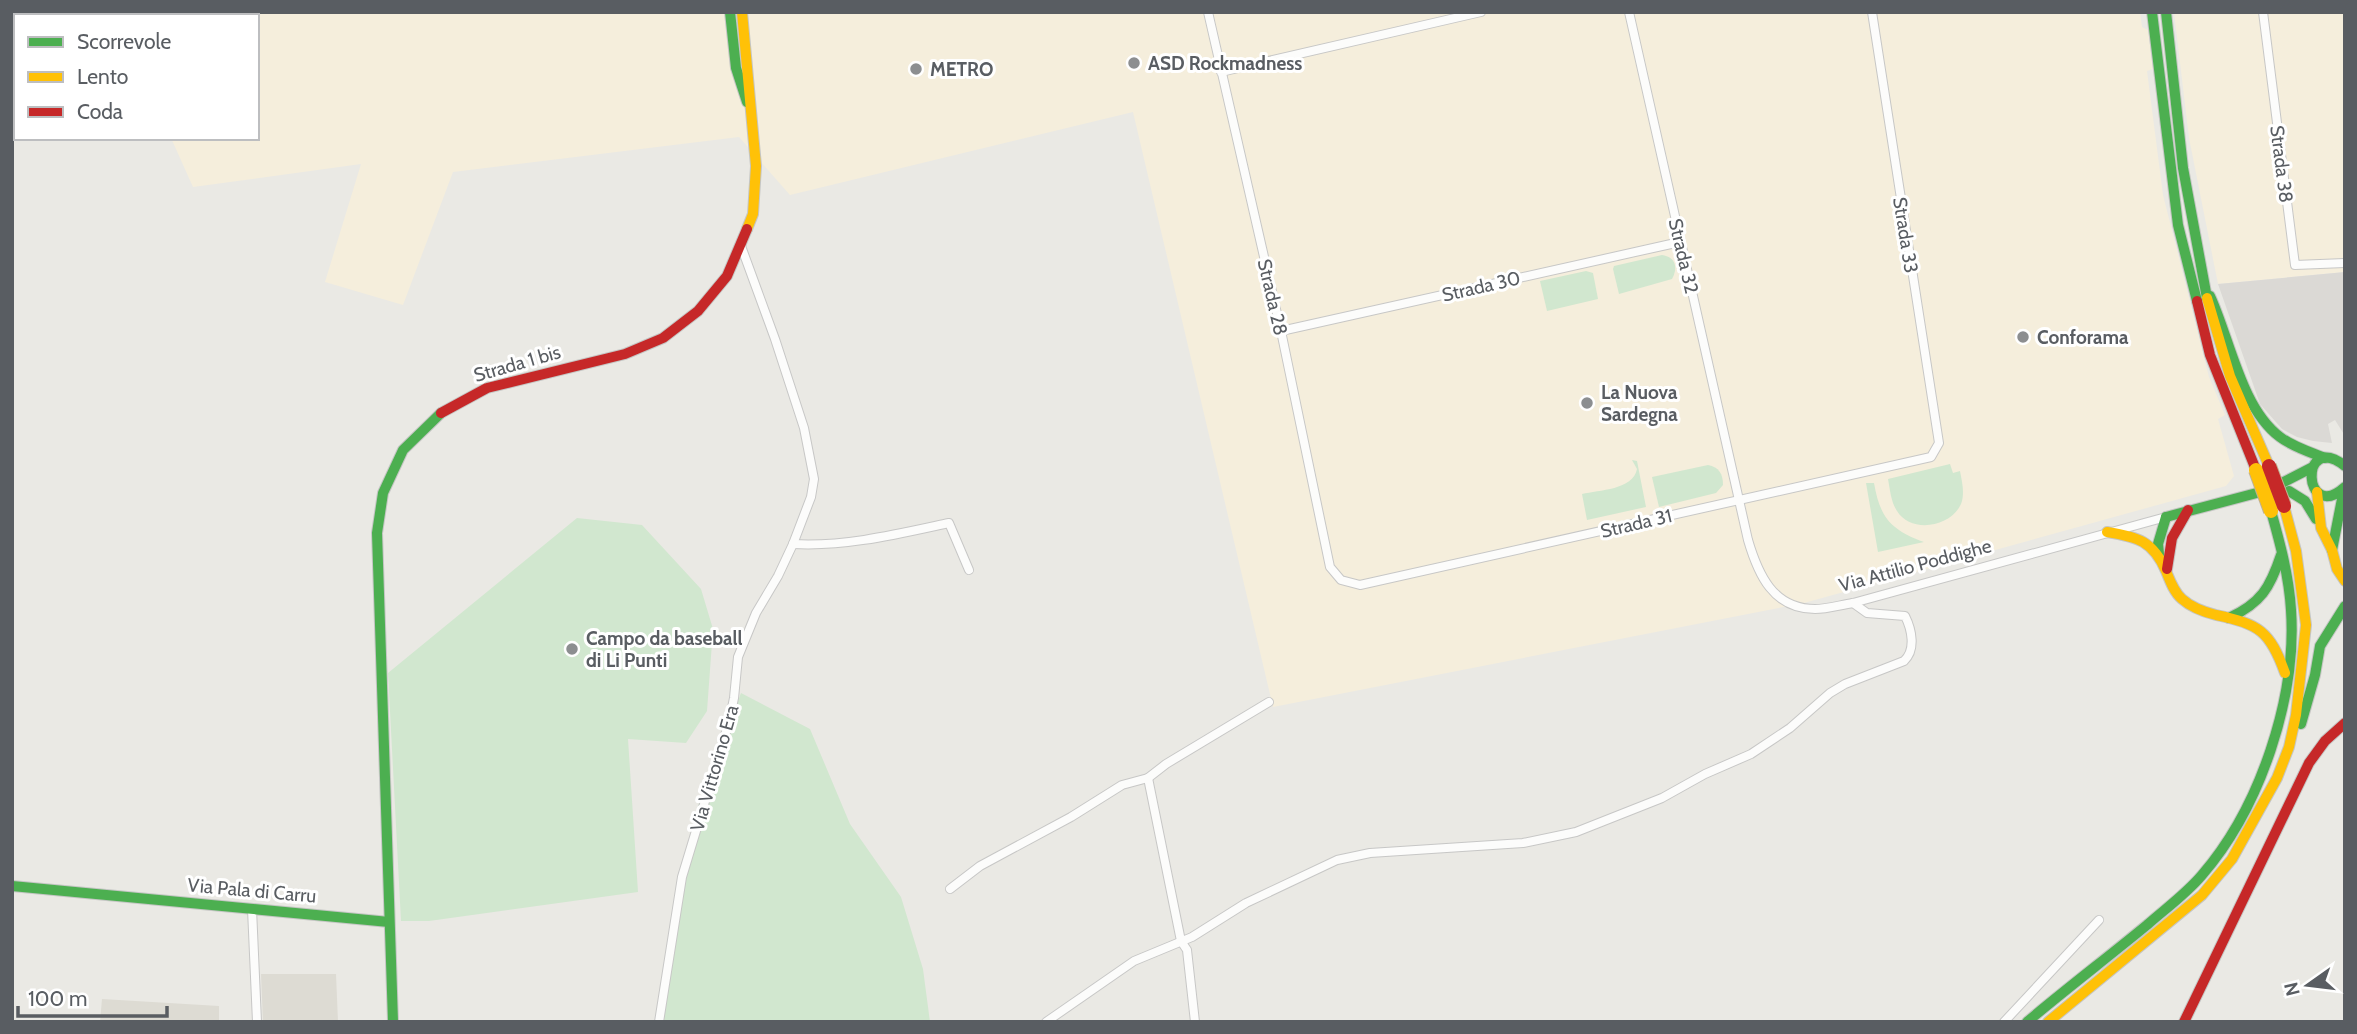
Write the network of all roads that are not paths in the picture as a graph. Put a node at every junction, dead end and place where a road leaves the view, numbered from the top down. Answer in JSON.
{"nodes":[{"id":1,"x":730,"y":12,"type":"edge"},
{"id":2,"x":743,"y":12,"type":"edge"},
{"id":3,"x":1208,"y":12,"type":"edge"},
{"id":4,"x":1481,"y":12,"type":"edge"},
{"id":5,"x":1629,"y":12,"type":"edge"},
{"id":6,"x":1872,"y":12,"type":"edge"},
{"id":7,"x":2152,"y":12,"type":"edge"},
{"id":8,"x":2166,"y":12,"type":"edge"},
{"id":9,"x":2263,"y":12,"type":"edge"},
{"id":10,"x":1221,"y":72,"type":"junction"},
{"id":11,"x":750,"y":111,"type":"junction"},
{"id":12,"x":1680,"y":242,"type":"junction"},
{"id":13,"x":741,"y":246,"type":"junction"},
{"id":14,"x":2345,"y":263,"type":"edge"},
{"id":15,"x":2203,"y":294,"type":"junction"},
{"id":16,"x":1281,"y":331,"type":"junction"},
{"id":17,"x":1931,"y":457,"type":"joint"},
{"id":18,"x":2325,"y":458,"type":"junction"},
{"id":19,"x":2344,"y":464,"type":"edge"},
{"id":20,"x":2311,"y":468,"type":"junction"},
{"id":21,"x":2344,"y":488,"type":"edge"},
{"id":22,"x":2268,"y":490,"type":"junction"},
{"id":23,"x":2290,"y":491,"type":"junction"},
{"id":24,"x":2316,"y":491,"type":"junction"},
{"id":25,"x":1739,"y":500,"type":"junction"},
{"id":26,"x":2278,"y":509,"type":"junction"},
{"id":27,"x":2189,"y":510,"type":"junction"},
{"id":28,"x":2166,"y":517,"type":"junction"},
{"id":29,"x":2320,"y":528,"type":"junction"},
{"id":30,"x":2107,"y":532,"type":"junction"},
{"id":31,"x":793,"y":544,"type":"junction"},
{"id":32,"x":2332,"y":550,"type":"junction"},
{"id":33,"x":2283,"y":551,"type":"junction"},
{"id":34,"x":2159,"y":554,"type":"junction"},
{"id":35,"x":969,"y":570,"type":"dead end"},
{"id":36,"x":2167,"y":574,"type":"junction"},
{"id":37,"x":1341,"y":580,"type":"joint"},
{"id":38,"x":2345,"y":582,"type":"edge"},
{"id":39,"x":1853,"y":603,"type":"junction"},
{"id":40,"x":2345,"y":606,"type":"edge"},
{"id":41,"x":2229,"y":618,"type":"junction"},
{"id":42,"x":2338,"y":625,"type":"edge"},
{"id":43,"x":2287,"y":678,"type":"junction"},
{"id":44,"x":1269,"y":702,"type":"dead end"},
{"id":45,"x":2345,"y":723,"type":"edge"},
{"id":46,"x":2289,"y":747,"type":"junction"},
{"id":47,"x":1148,"y":778,"type":"junction"},
{"id":48,"x":12,"y":886,"type":"edge"},
{"id":49,"x":950,"y":889,"type":"dead end"},
{"id":50,"x":252,"y":909,"type":"junction"},
{"id":51,"x":2099,"y":920,"type":"dead end"},
{"id":52,"x":389,"y":922,"type":"junction"},
{"id":53,"x":1181,"y":941,"type":"junction"},
{"id":54,"x":257,"y":1022,"type":"edge"},
{"id":55,"x":393,"y":1022,"type":"edge"},
{"id":56,"x":659,"y":1022,"type":"edge"},
{"id":57,"x":1046,"y":1022,"type":"edge"},
{"id":58,"x":1195,"y":1022,"type":"edge"},
{"id":59,"x":2004,"y":1022,"type":"edge"},
{"id":60,"x":2027,"y":1022,"type":"edge"},
{"id":61,"x":2048,"y":1022,"type":"edge"},
{"id":62,"x":2184,"y":1022,"type":"edge"}],
"edges":[{"from":1,"to":11,"type":"main road","name":"Strada 1 bis"},
{"from":2,"to":11,"type":"main road","name":"Strada 1 bis"},
{"from":3,"to":10,"type":"street","name":"Strada 28"},
{"from":4,"to":10,"type":"street"},
{"from":5,"to":12,"type":"street","name":"Strada 32"},
{"from":6,"to":17,"type":"street","name":"Strada 33"},
{"from":7,"to":15,"type":"main road"},
{"from":8,"to":15,"type":"main road"},
{"from":9,"to":14,"type":"street","name":"Strada 38"},
{"from":10,"to":16,"type":"street","name":"Strada 28"},
{"from":11,"to":13,"type":"main road","name":"Strada 1 bis"},
{"from":12,"to":16,"type":"street","name":"Strada 30"},
{"from":12,"to":25,"type":"street","name":"Strada 32"},
{"from":13,"to":31,"type":"street","name":"Via Vittorino Era"},
{"from":13,"to":52,"type":"main road","name":"Strada 1 bis"},
{"from":15,"to":18,"type":"main road"},
{"from":15,"to":26,"type":"main road","bridge":true},
{"from":16,"to":37,"type":"street","name":"Strada 28"},
{"from":17,"to":25,"type":"street","name":"Strada 31"},
{"from":18,"to":19,"type":"main road"},
{"from":18,"to":20,"type":"main road"},
{"from":20,"to":22,"type":"main road"},
{"from":20,"to":24,"type":"main road"},
{"from":21,"to":24,"type":"main road"},
{"from":21,"to":32,"type":"main road"},
{"from":22,"to":23,"type":"main road"},
{"from":22,"to":27,"type":"main road"},
{"from":23,"to":24,"type":"main road"},
{"from":23,"to":29,"type":"main road"},
{"from":24,"to":29,"type":"main road"},
{"from":25,"to":37,"type":"street","name":"Strada 31"},
{"from":25,"to":39,"type":"street","name":"Via Attilio Poddighe"},
{"from":26,"to":33,"type":"main road"},
{"from":26,"to":46,"type":"main road"},
{"from":27,"to":28,"type":"main road"},
{"from":27,"to":36,"type":"main road"},
{"from":28,"to":30,"type":"street","name":"Via Attilio Poddighe"},
{"from":28,"to":34,"type":"main road"},
{"from":29,"to":32,"type":"main road"},
{"from":30,"to":34,"type":"main road"},
{"from":30,"to":39,"type":"street","name":"Via Attilio Poddighe"},
{"from":31,"to":35,"type":"street"},
{"from":31,"to":56,"type":"street","name":"Via Vittorino Era"},
{"from":32,"to":38,"type":"main road"},
{"from":33,"to":41,"type":"main road"},
{"from":33,"to":43,"type":"main road"},
{"from":34,"to":36,"type":"main road"},
{"from":36,"to":41,"type":"main road"},
{"from":39,"to":53,"type":"street"},
{"from":40,"to":42,"type":"main road"},
{"from":41,"to":43,"type":"main road"},
{"from":42,"to":46,"type":"main road"},
{"from":43,"to":60,"type":"main road"},
{"from":44,"to":47,"type":"street"},
{"from":45,"to":62,"type":"main road"},
{"from":46,"to":61,"type":"main road"},
{"from":47,"to":49,"type":"street"},
{"from":47,"to":53,"type":"street"},
{"from":48,"to":50,"type":"main road","name":"Via Pala di Carru"},
{"from":50,"to":52,"type":"main road","name":"Via Pala di Carru"},
{"from":50,"to":54,"type":"street"},
{"from":51,"to":59,"type":"street"},
{"from":52,"to":55,"type":"main road"},
{"from":53,"to":57,"type":"street"},
{"from":53,"to":58,"type":"street"}]}
